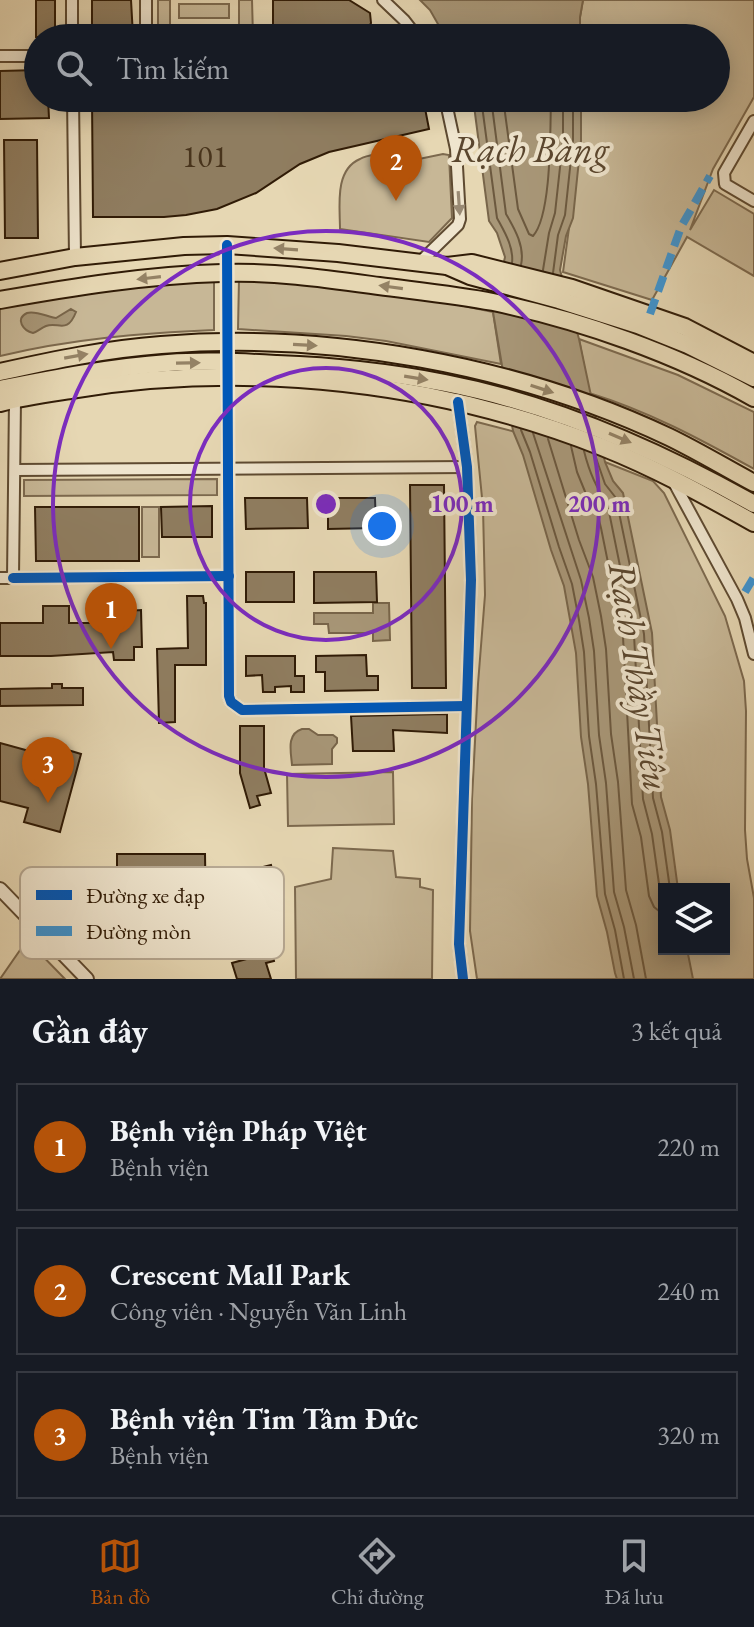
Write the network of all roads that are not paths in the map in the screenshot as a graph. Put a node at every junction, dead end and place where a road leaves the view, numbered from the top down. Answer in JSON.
{"nodes":[{"id":1,"x":72,"y":0,"type":"edge"},
{"id":2,"x":146,"y":0,"type":"edge"},
{"id":3,"x":383,"y":0,"type":"edge"},
{"id":4,"x":72,"y":24,"type":"edge"},
{"id":5,"x":146,"y":24,"type":"edge"},
{"id":6,"x":407,"y":24,"type":"edge"},
{"id":7,"x":0,"y":56,"type":"edge"},
{"id":8,"x":24,"y":56,"type":"edge"},
{"id":9,"x":73,"y":112,"type":"edge"},
{"id":10,"x":448,"y":112,"type":"edge"},
{"id":11,"x":753,"y":123,"type":"edge"},
{"id":12,"x":754,"y":201,"type":"edge"},
{"id":13,"x":227,"y":245,"type":"junction"},
{"id":14,"x":75,"y":257,"type":"junction"},
{"id":15,"x":420,"y":262,"type":"junction"},
{"id":16,"x":0,"y":271,"type":"edge"},
{"id":17,"x":227,"y":273,"type":"junction"},
{"id":18,"x":0,"y":300,"type":"edge"},
{"id":19,"x":640,"y":318,"type":"junction"},
{"id":20,"x":227,"y":342,"type":"junction"},
{"id":21,"x":754,"y":363,"type":"edge"},
{"id":22,"x":227,"y":369,"type":"junction"},
{"id":23,"x":0,"y":372,"type":"edge"},
{"id":24,"x":754,"y":378,"type":"edge"},
{"id":25,"x":7,"y":395,"type":"edge"},
{"id":26,"x":463,"y":398,"type":"junction"},
{"id":27,"x":754,"y":398,"type":"edge"},
{"id":28,"x":648,"y":458,"type":"junction"},
{"id":29,"x":467,"y":467,"type":"junction"},
{"id":30,"x":15,"y":470,"type":"junction"},
{"id":31,"x":227,"y":470,"type":"junction"},
{"id":32,"x":671,"y":477,"type":"junction"},
{"id":33,"x":754,"y":483,"type":"edge"},
{"id":34,"x":754,"y":504,"type":"edge"},
{"id":35,"x":754,"y":523,"type":"edge"},
{"id":36,"x":229,"y":576,"type":"junction"},
{"id":37,"x":0,"y":578,"type":"edge"},
{"id":38,"x":13,"y":578,"type":"junction"},
{"id":39,"x":754,"y":654,"type":"edge"},
{"id":40,"x":466,"y":706,"type":"junction"},
{"id":41,"x":0,"y":889,"type":"edge"},
{"id":42,"x":20,"y":910,"type":"edge"},
{"id":43,"x":68,"y":959,"type":"edge"},
{"id":44,"x":87,"y":979,"type":"edge"},
{"id":45,"x":463,"y":979,"type":"edge"}],
"edges":[{"from":1,"to":4,"type":"street"},
{"from":2,"to":5,"type":"street"},
{"from":3,"to":6,"type":"street"},
{"from":7,"to":8,"type":"street"},
{"from":9,"to":14,"type":"street"},
{"from":10,"to":15,"type":"street","one_way":true},
{"from":11,"to":12,"type":"street"},
{"from":13,"to":14,"type":"main road"},
{"from":15,"to":13,"type":"main road","one_way":true},
{"from":13,"to":17,"type":"street"},
{"from":14,"to":16,"type":"main road"},
{"from":15,"to":19,"type":"main road"},
{"from":17,"to":18,"type":"main road","one_way":true},
{"from":17,"to":20,"type":"street"},
{"from":27,"to":17,"type":"main road","one_way":true},
{"from":19,"to":21,"type":"main road"},
{"from":19,"to":24,"type":"main road"},
{"from":20,"to":22,"type":"street"},
{"from":23,"to":20,"type":"main road","one_way":true},
{"from":20,"to":33,"type":"main road","one_way":true},
{"from":25,"to":22,"type":"main road","one_way":true},
{"from":22,"to":26,"type":"main road","one_way":true},
{"from":22,"to":31,"type":"street"},
{"from":25,"to":30,"type":"street"},
{"from":26,"to":28,"type":"main road","one_way":true},
{"from":26,"to":29,"type":"street"},
{"from":28,"to":32,"type":"main road"},
{"from":28,"to":34,"type":"main road"},
{"from":29,"to":31,"type":"street"},
{"from":29,"to":40,"type":"street"},
{"from":30,"to":31,"type":"street"},
{"from":30,"to":38,"type":"street"},
{"from":31,"to":36,"type":"street"},
{"from":32,"to":35,"type":"main road"},
{"from":32,"to":39,"type":"street"},
{"from":36,"to":38,"type":"street"},
{"from":36,"to":40,"type":"street"},
{"from":37,"to":38,"type":"street"},
{"from":40,"to":45,"type":"street"},
{"from":41,"to":42,"type":"street"},
{"from":43,"to":44,"type":"street"}]}
